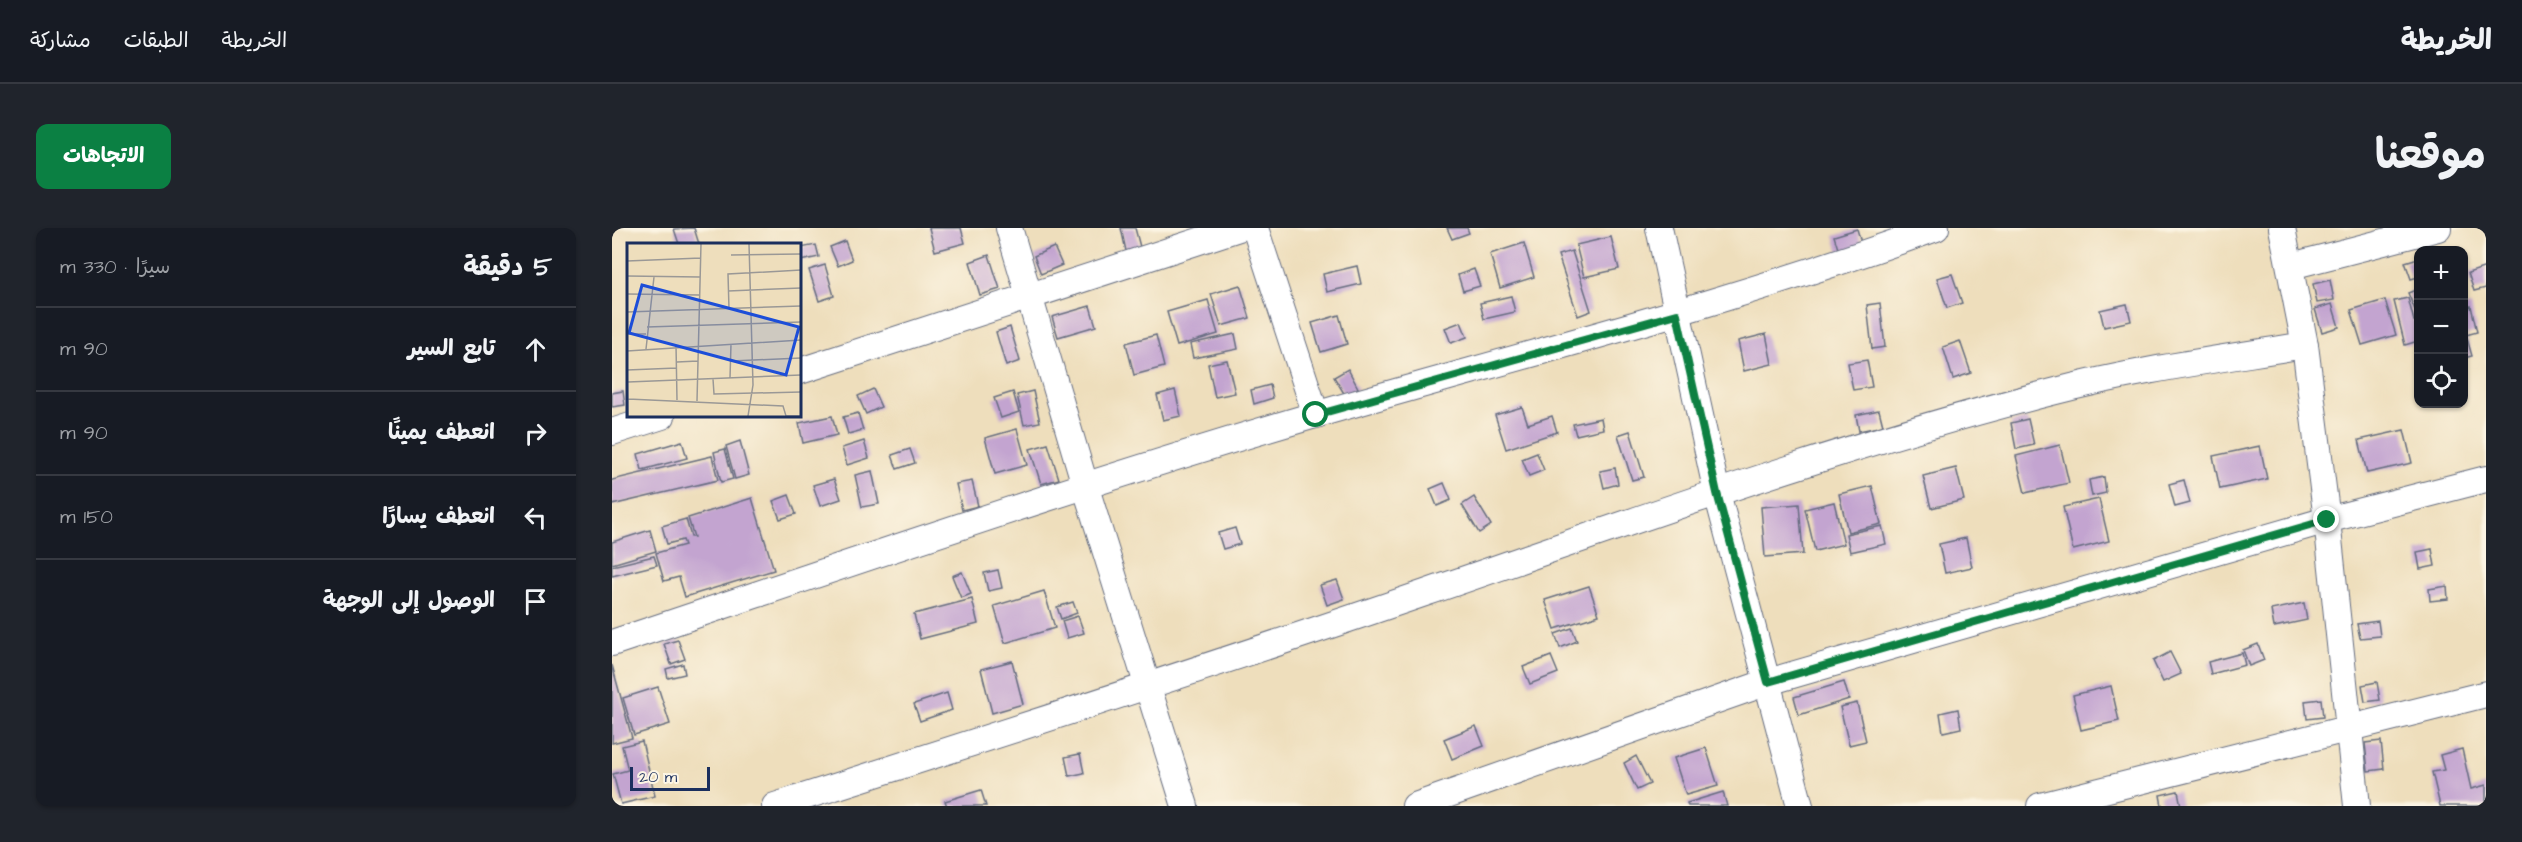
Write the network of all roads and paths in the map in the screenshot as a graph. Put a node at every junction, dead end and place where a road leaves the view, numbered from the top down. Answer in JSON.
{"nodes":[{"id":1,"x":1009,"y":228,"type":"edge"},
{"id":2,"x":1239,"y":228,"type":"edge"},
{"id":3,"x":1255,"y":228,"type":"edge"},
{"id":4,"x":1659,"y":228,"type":"edge"},
{"id":5,"x":2282,"y":228,"type":"edge"},
{"id":6,"x":2438,"y":228,"type":"edge"},
{"id":7,"x":1928,"y":229,"type":"edge"},
{"id":8,"x":2291,"y":266,"type":"junction"},
{"id":9,"x":1028,"y":297,"type":"junction"},
{"id":10,"x":1677,"y":314,"type":"junction"},
{"id":11,"x":2305,"y":345,"type":"junction"},
{"id":12,"x":801,"y":371,"type":"edge"},
{"id":13,"x":1316,"y":415,"type":"junction"},
{"id":14,"x":659,"y":417,"type":"edge"},
{"id":15,"x":612,"y":432,"type":"edge"},
{"id":16,"x":2486,"y":479,"type":"edge"},
{"id":17,"x":1084,"y":485,"type":"junction"},
{"id":18,"x":1717,"y":493,"type":"junction"},
{"id":19,"x":2327,"y":520,"type":"junction"},
{"id":20,"x":612,"y":643,"type":"edge"},
{"id":21,"x":1768,"y":682,"type":"junction"},
{"id":22,"x":1146,"y":688,"type":"junction"},
{"id":23,"x":2486,"y":694,"type":"edge"},
{"id":24,"x":2348,"y":727,"type":"junction"},
{"id":25,"x":1449,"y":800,"type":"edge"},
{"id":26,"x":775,"y":806,"type":"edge"},
{"id":27,"x":1185,"y":806,"type":"edge"},
{"id":28,"x":1415,"y":806,"type":"edge"},
{"id":29,"x":1800,"y":806,"type":"edge"},
{"id":30,"x":2040,"y":806,"type":"edge"},
{"id":31,"x":2357,"y":806,"type":"edge"}],
"edges":[{"from":1,"to":9,"type":"street"},
{"from":2,"to":9,"type":"street"},
{"from":3,"to":13,"type":"street"},
{"from":4,"to":10,"type":"street"},
{"from":5,"to":8,"type":"street"},
{"from":6,"to":8,"type":"street"},
{"from":7,"to":10,"type":"street"},
{"from":8,"to":11,"type":"street"},
{"from":9,"to":12,"type":"street"},
{"from":9,"to":17,"type":"street"},
{"from":10,"to":13,"type":"street"},
{"from":10,"to":18,"type":"street"},
{"from":11,"to":18,"type":"street"},
{"from":11,"to":19,"type":"street"},
{"from":13,"to":17,"type":"street"},
{"from":14,"to":15,"type":"street"},
{"from":16,"to":19,"type":"street"},
{"from":17,"to":20,"type":"street"},
{"from":17,"to":22,"type":"street"},
{"from":18,"to":21,"type":"street"},
{"from":18,"to":22,"type":"street"},
{"from":19,"to":21,"type":"street"},
{"from":19,"to":24,"type":"street"},
{"from":21,"to":25,"type":"street"},
{"from":21,"to":29,"type":"street"},
{"from":22,"to":26,"type":"street"},
{"from":22,"to":27,"type":"street"},
{"from":23,"to":24,"type":"street"},
{"from":24,"to":30,"type":"street"},
{"from":24,"to":31,"type":"street"},
{"from":25,"to":28,"type":"street"}]}
